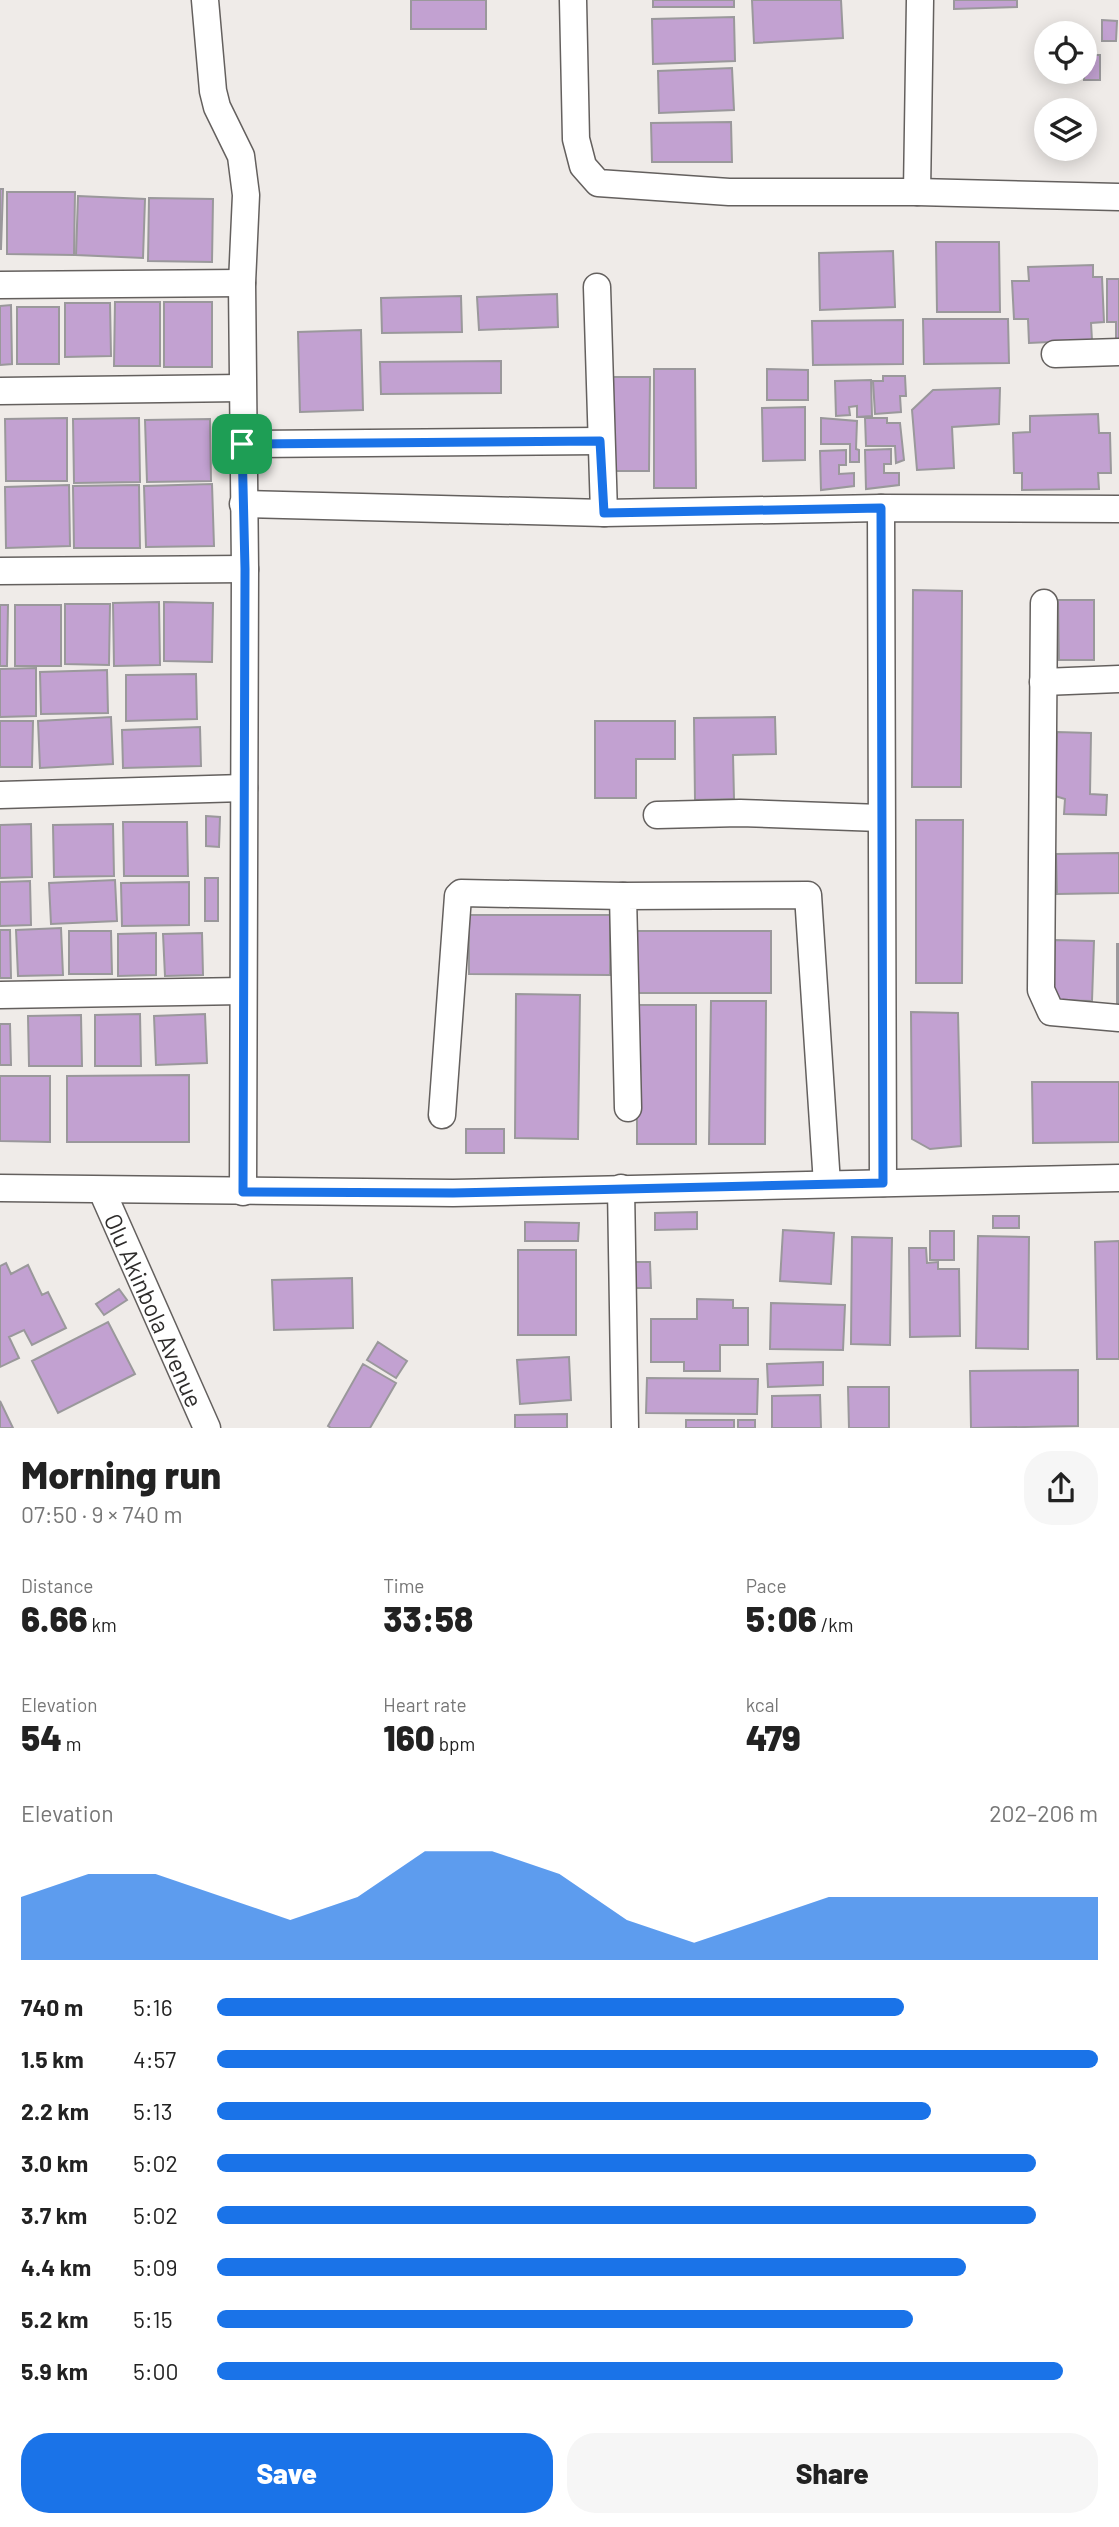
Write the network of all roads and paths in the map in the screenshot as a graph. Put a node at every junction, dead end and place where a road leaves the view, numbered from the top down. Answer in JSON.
{"nodes":[{"id":1,"x":205,"y":0,"type":"edge"},
{"id":2,"x":573,"y":0,"type":"edge"},
{"id":3,"x":920,"y":0,"type":"edge"},
{"id":4,"x":917,"y":192,"type":"junction"},
{"id":5,"x":1119,"y":197,"type":"edge"},
{"id":6,"x":242,"y":283,"type":"junction"},
{"id":7,"x":0,"y":285,"type":"edge"},
{"id":8,"x":597,"y":287,"type":"dead end"},
{"id":9,"x":1119,"y":352,"type":"edge"},
{"id":10,"x":1055,"y":354,"type":"dead end"},
{"id":11,"x":242,"y":388,"type":"junction"},
{"id":12,"x":0,"y":391,"type":"edge"},
{"id":13,"x":600,"y":441,"type":"junction"},
{"id":14,"x":242,"y":444,"type":"junction"},
{"id":15,"x":243,"y":504,"type":"junction"},
{"id":16,"x":881,"y":508,"type":"junction"},
{"id":17,"x":1119,"y":509,"type":"edge"},
{"id":18,"x":604,"y":513,"type":"junction"},
{"id":19,"x":245,"y":569,"type":"junction"},
{"id":20,"x":0,"y":571,"type":"edge"},
{"id":21,"x":1044,"y":603,"type":"dead end"},
{"id":22,"x":1119,"y":679,"type":"edge"},
{"id":23,"x":1044,"y":682,"type":"junction"},
{"id":24,"x":243,"y":788,"type":"junction"},
{"id":25,"x":0,"y":795,"type":"edge"},
{"id":26,"x":657,"y":815,"type":"dead end"},
{"id":27,"x":880,"y":818,"type":"junction"},
{"id":28,"x":624,"y":896,"type":"junction"},
{"id":29,"x":243,"y":991,"type":"junction"},
{"id":30,"x":0,"y":995,"type":"edge"},
{"id":31,"x":1119,"y":1018,"type":"edge"},
{"id":32,"x":628,"y":1108,"type":"dead end"},
{"id":33,"x":442,"y":1115,"type":"dead end"},
{"id":34,"x":1119,"y":1178,"type":"edge"},
{"id":35,"x":883,"y":1183,"type":"junction"},
{"id":36,"x":827,"y":1184,"type":"junction"},
{"id":37,"x":0,"y":1188,"type":"edge"},
{"id":38,"x":621,"y":1188,"type":"junction"},
{"id":39,"x":102,"y":1191,"type":"junction"},
{"id":40,"x":243,"y":1192,"type":"junction"},
{"id":41,"x":207,"y":1428,"type":"edge"},
{"id":42,"x":625,"y":1428,"type":"edge"}],
"edges":[{"from":1,"to":6,"type":"street"},
{"from":2,"to":4,"type":"street"},
{"from":3,"to":4,"type":"street"},
{"from":4,"to":5,"type":"street"},
{"from":6,"to":7,"type":"street"},
{"from":6,"to":11,"type":"street"},
{"from":8,"to":13,"type":"street"},
{"from":9,"to":10,"type":"street"},
{"from":11,"to":12,"type":"street"},
{"from":11,"to":14,"type":"street"},
{"from":13,"to":14,"type":"street"},
{"from":13,"to":18,"type":"street"},
{"from":14,"to":15,"type":"street"},
{"from":15,"to":18,"type":"street"},
{"from":15,"to":19,"type":"street"},
{"from":16,"to":17,"type":"street"},
{"from":16,"to":18,"type":"street"},
{"from":16,"to":27,"type":"street"},
{"from":19,"to":20,"type":"street"},
{"from":19,"to":24,"type":"street"},
{"from":21,"to":23,"type":"street"},
{"from":22,"to":23,"type":"street"},
{"from":23,"to":31,"type":"street"},
{"from":24,"to":25,"type":"street"},
{"from":24,"to":29,"type":"street"},
{"from":26,"to":27,"type":"street"},
{"from":27,"to":35,"type":"street"},
{"from":28,"to":32,"type":"street"},
{"from":28,"to":33,"type":"street"},
{"from":28,"to":36,"type":"street"},
{"from":29,"to":30,"type":"street"},
{"from":29,"to":40,"type":"street"},
{"from":34,"to":35,"type":"street"},
{"from":35,"to":36,"type":"street"},
{"from":36,"to":38,"type":"street"},
{"from":37,"to":39,"type":"street"},
{"from":38,"to":40,"type":"street"},
{"from":38,"to":42,"type":"street"},
{"from":39,"to":40,"type":"street"},
{"from":39,"to":41,"type":"street","name":"Olu Akinbola Avenue"}]}
